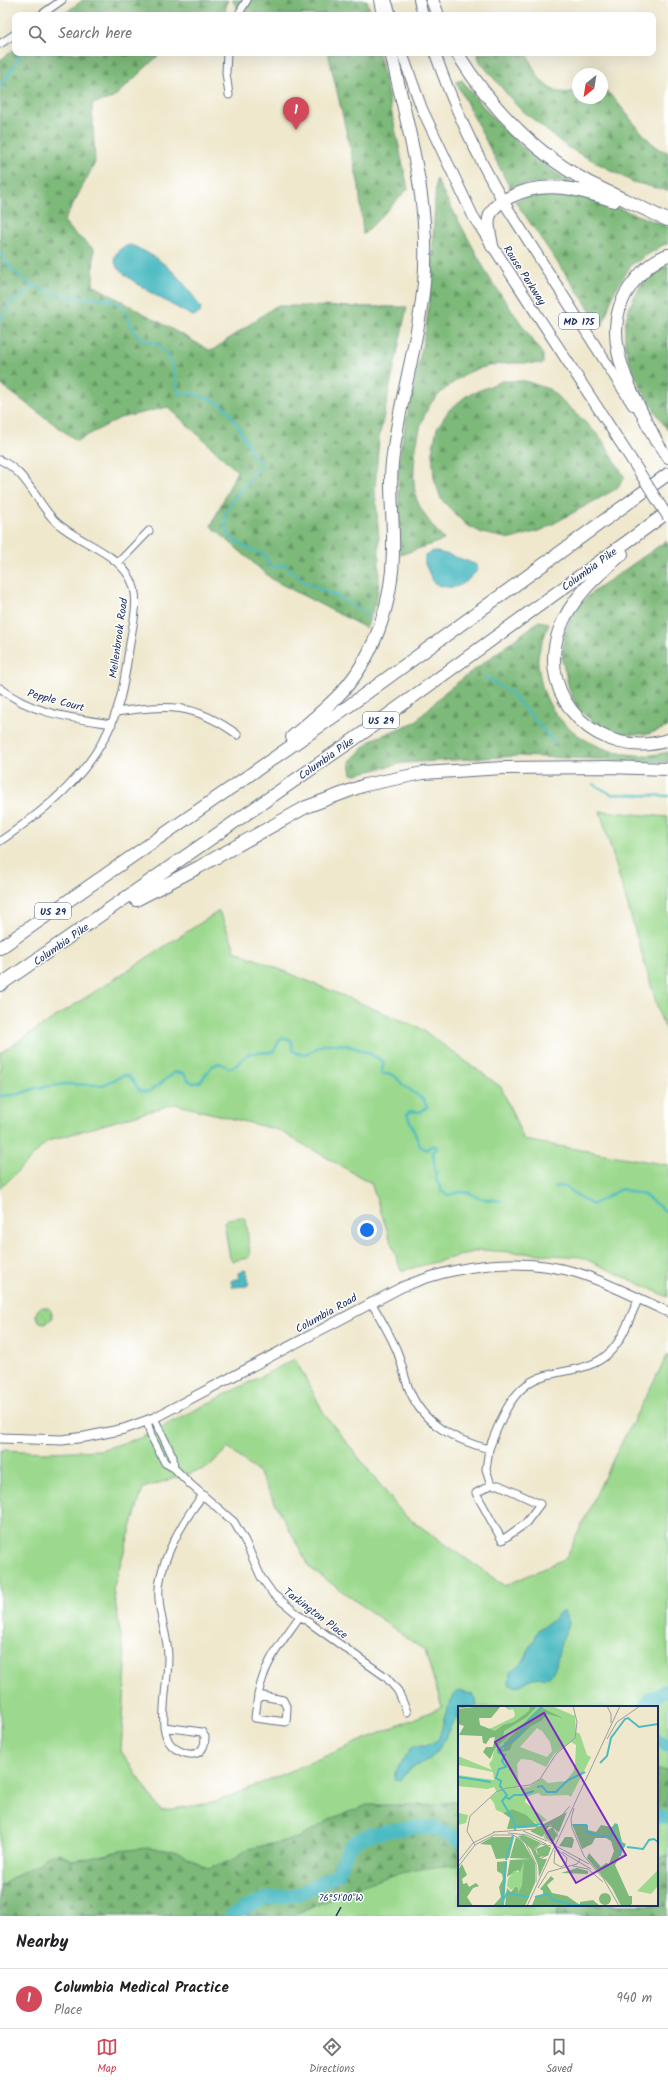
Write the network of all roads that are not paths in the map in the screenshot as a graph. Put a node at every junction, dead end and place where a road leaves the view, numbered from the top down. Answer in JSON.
{"nodes":[{"id":1,"x":62,"y":0,"type":"edge"},
{"id":2,"x":247,"y":0,"type":"edge"},
{"id":3,"x":380,"y":0,"type":"edge"},
{"id":4,"x":386,"y":0,"type":"edge"},
{"id":5,"x":419,"y":0,"type":"edge"},
{"id":6,"x":432,"y":0,"type":"edge"},
{"id":7,"x":45,"y":12,"type":"edge"},
{"id":8,"x":240,"y":12,"type":"edge"},
{"id":9,"x":382,"y":12,"type":"edge"},
{"id":10,"x":390,"y":12,"type":"edge"},
{"id":11,"x":422,"y":12,"type":"edge"},
{"id":12,"x":437,"y":12,"type":"edge"},
{"id":13,"x":12,"y":36,"type":"edge"},
{"id":14,"x":0,"y":44,"type":"edge"},
{"id":15,"x":227,"y":56,"type":"edge"},
{"id":16,"x":392,"y":56,"type":"edge"},
{"id":17,"x":403,"y":56,"type":"edge"},
{"id":18,"x":436,"y":56,"type":"edge"},
{"id":19,"x":459,"y":56,"type":"edge"},
{"id":20,"x":229,"y":95,"type":"dead end"},
{"id":21,"x":503,"y":201,"type":"junction"},
{"id":22,"x":668,"y":220,"type":"edge"},
{"id":23,"x":492,"y":246,"type":"junction"},
{"id":24,"x":668,"y":255,"type":"edge"},
{"id":25,"x":656,"y":441,"type":"junction"},
{"id":26,"x":668,"y":458,"type":"edge"},
{"id":27,"x":0,"y":460,"type":"edge"},
{"id":28,"x":668,"y":474,"type":"edge"},
{"id":29,"x":668,"y":512,"type":"edge"},
{"id":30,"x":668,"y":516,"type":"edge"},
{"id":31,"x":149,"y":531,"type":"dead end"},
{"id":32,"x":118,"y":563,"type":"junction"},
{"id":33,"x":0,"y":688,"type":"edge"},
{"id":34,"x":116,"y":712,"type":"junction"},
{"id":35,"x":112,"y":724,"type":"junction"},
{"id":36,"x":238,"y":735,"type":"dead end"},
{"id":37,"x":668,"y":740,"type":"edge"},
{"id":38,"x":668,"y":769,"type":"edge"},
{"id":39,"x":247,"y":778,"type":"junction"},
{"id":40,"x":0,"y":841,"type":"edge"},
{"id":41,"x":90,"y":923,"type":"junction"},
{"id":42,"x":0,"y":948,"type":"edge"},
{"id":43,"x":0,"y":985,"type":"edge"},
{"id":44,"x":638,"y":1298,"type":"junction"},
{"id":45,"x":371,"y":1302,"type":"junction"},
{"id":46,"x":668,"y":1312,"type":"edge"},
{"id":47,"x":150,"y":1420,"type":"junction"},
{"id":48,"x":0,"y":1438,"type":"edge"},
{"id":49,"x":489,"y":1449,"type":"junction"},
{"id":50,"x":491,"y":1485,"type":"junction"},
{"id":51,"x":204,"y":1495,"type":"junction"},
{"id":52,"x":300,"y":1616,"type":"junction"},
{"id":53,"x":258,"y":1695,"type":"junction"},
{"id":54,"x":407,"y":1712,"type":"dead end"},
{"id":55,"x":164,"y":1726,"type":"junction"}],
"edges":[{"from":1,"to":7,"type":"street"},
{"from":2,"to":8,"type":"street"},
{"from":3,"to":9,"type":"highway"},
{"from":4,"to":10,"type":"main road"},
{"from":5,"to":11,"type":"main road"},
{"from":6,"to":12,"type":"highway"},
{"from":13,"to":14,"type":"street"},
{"from":15,"to":20,"type":"street"},
{"from":16,"to":39,"type":"highway"},
{"from":17,"to":23,"type":"main road","name":"Rouse Parkway","number":"MD 175"},
{"from":18,"to":21,"type":"main road","name":"Rouse Parkway","number":"MD 175"},
{"from":19,"to":22,"type":"highway"},
{"from":21,"to":22,"type":"highway"},
{"from":21,"to":23,"type":"highway"},
{"from":21,"to":25,"type":"main road","name":"Rouse Parkway","number":"MD 175"},
{"from":23,"to":30,"type":"main road","name":"Rouse Parkway","number":"MD 175","bridge":true},
{"from":24,"to":25,"type":"highway"},
{"from":25,"to":26,"type":"main road","name":"Rouse Parkway","number":"MD 175"},
{"from":27,"to":32,"type":"street","name":"Mellenbrook Road"},
{"from":28,"to":39,"type":"highway","number":"US 29"},
{"from":29,"to":37,"type":"highway"},
{"from":29,"to":41,"type":"highway","name":"Columbia Pike","number":"US 29"},
{"from":31,"to":32,"type":"street"},
{"from":32,"to":34,"type":"street","name":"Mellenbrook Road"},
{"from":33,"to":35,"type":"street","name":"Pepple Court"},
{"from":34,"to":35,"type":"street","name":"Mellenbrook Road"},
{"from":34,"to":36,"type":"street"},
{"from":35,"to":40,"type":"street","name":"Mellenbrook Road"},
{"from":38,"to":41,"type":"highway"},
{"from":39,"to":42,"type":"highway","number":"US 29"},
{"from":41,"to":43,"type":"highway","name":"Columbia Pike","number":"US 29"},
{"from":44,"to":45,"type":"main road","name":"Columbia Road"},
{"from":44,"to":46,"type":"main road","name":"Columbia Road"},
{"from":44,"to":49,"type":"street"},
{"from":45,"to":47,"type":"main road","name":"Columbia Road"},
{"from":45,"to":49,"type":"street"},
{"from":47,"to":48,"type":"main road","name":"Columbia Road"},
{"from":47,"to":51,"type":"street","name":"Tarkington Place"},
{"from":49,"to":50,"type":"street"},
{"from":50,"to":50,"type":"street"},
{"from":51,"to":52,"type":"street","name":"Tarkington Place"},
{"from":51,"to":55,"type":"street"},
{"from":52,"to":53,"type":"street"},
{"from":52,"to":54,"type":"street","name":"Tarkington Place"},
{"from":53,"to":53,"type":"street"},
{"from":55,"to":55,"type":"street"}]}
